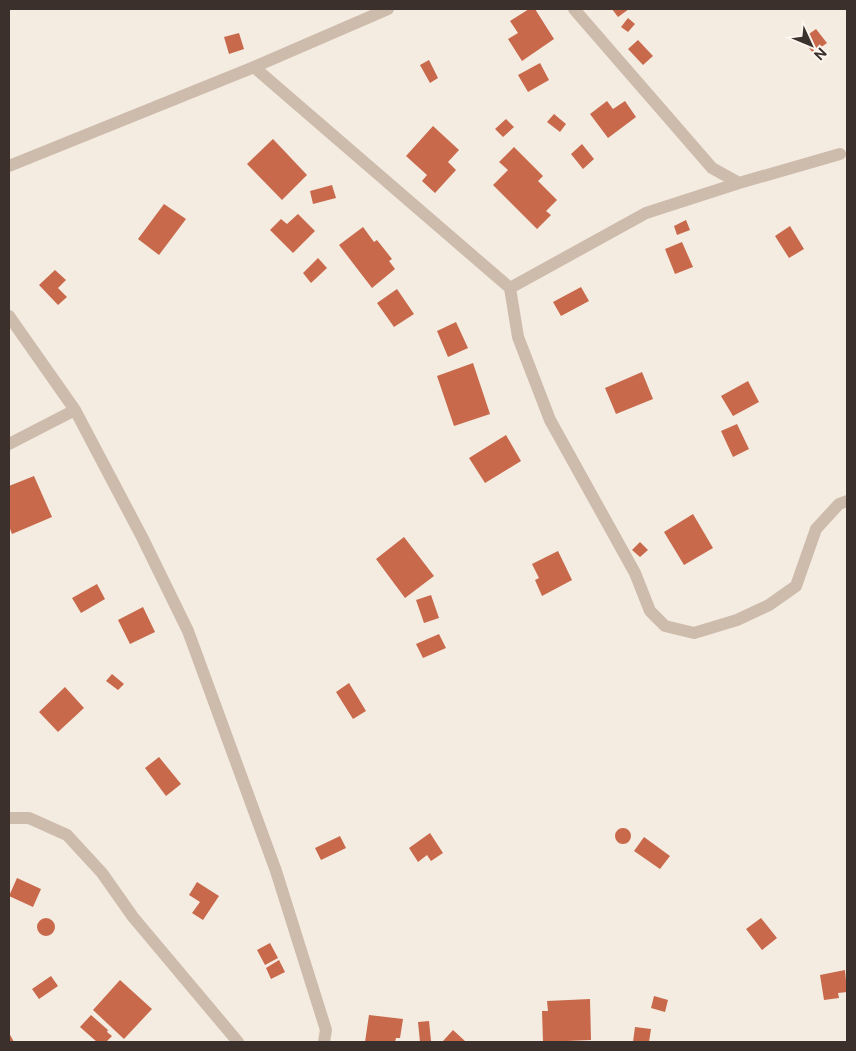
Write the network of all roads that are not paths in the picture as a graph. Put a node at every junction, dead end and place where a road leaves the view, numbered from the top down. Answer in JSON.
{"nodes":[{"id":1,"x":388,"y":9,"type":"edge"},
{"id":2,"x":574,"y":9,"type":"edge"},
{"id":3,"x":254,"y":67,"type":"junction"},
{"id":4,"x":840,"y":154,"type":"dead end"},
{"id":5,"x":9,"y":166,"type":"edge"},
{"id":6,"x":738,"y":183,"type":"junction"},
{"id":7,"x":510,"y":288,"type":"junction"},
{"id":8,"x":9,"y":316,"type":"edge"},
{"id":9,"x":75,"y":410,"type":"junction"},
{"id":10,"x":9,"y":444,"type":"edge"},
{"id":11,"x":847,"y":501,"type":"edge"},
{"id":12,"x":9,"y":818,"type":"edge"},
{"id":13,"x":238,"y":1042,"type":"edge"},
{"id":14,"x":324,"y":1042,"type":"edge"}],
"edges":[{"from":1,"to":3,"type":"street"},
{"from":2,"to":6,"type":"street"},
{"from":3,"to":5,"type":"street"},
{"from":3,"to":7,"type":"street"},
{"from":4,"to":6,"type":"street"},
{"from":6,"to":7,"type":"street"},
{"from":7,"to":11,"type":"street"},
{"from":8,"to":9,"type":"street"},
{"from":9,"to":10,"type":"street"},
{"from":9,"to":14,"type":"street"},
{"from":12,"to":13,"type":"street"}]}
